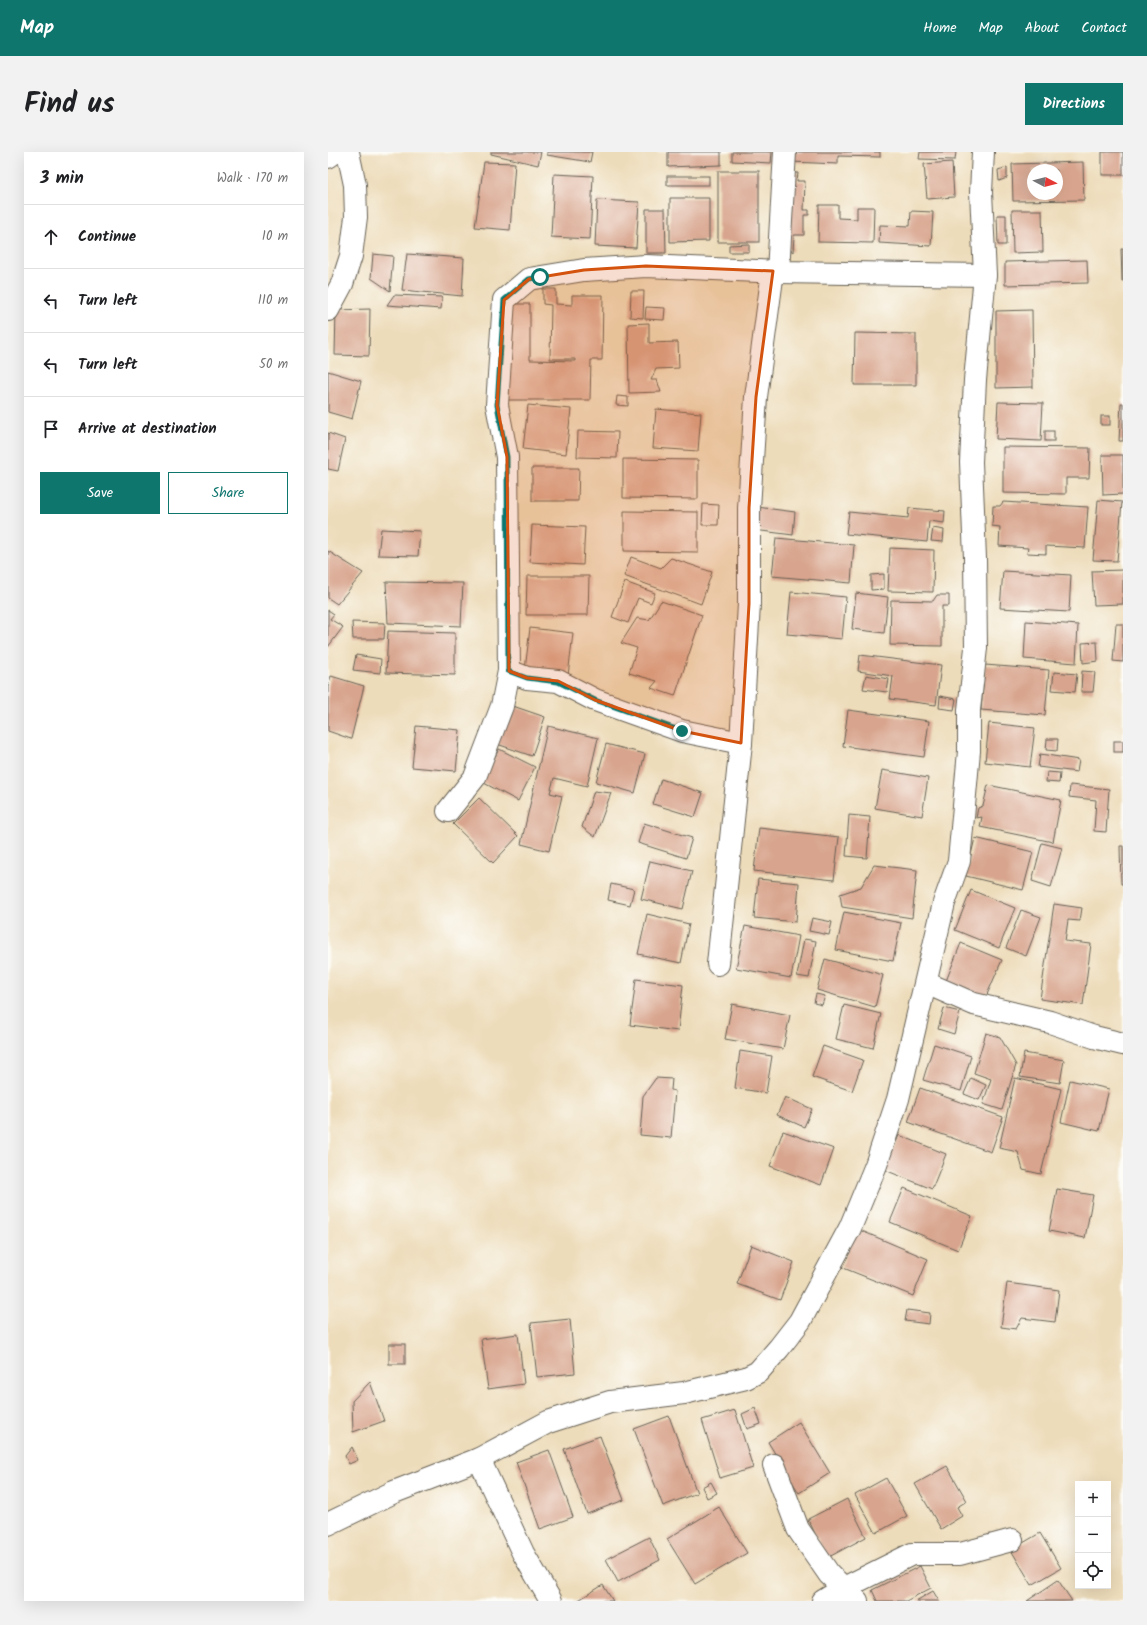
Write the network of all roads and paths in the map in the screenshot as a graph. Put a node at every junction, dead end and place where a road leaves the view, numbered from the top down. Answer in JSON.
{"nodes":[{"id":1,"x":334,"y":152,"type":"edge"},
{"id":2,"x":348,"y":152,"type":"edge"},
{"id":3,"x":785,"y":152,"type":"edge"},
{"id":4,"x":983,"y":152,"type":"edge"},
{"id":5,"x":328,"y":157,"type":"edge"},
{"id":6,"x":776,"y":272,"type":"junction"},
{"id":7,"x":985,"y":275,"type":"junction"},
{"id":8,"x":328,"y":310,"type":"edge"},
{"id":9,"x":508,"y":671,"type":"junction"},
{"id":10,"x":741,"y":743,"type":"junction"},
{"id":11,"x":448,"y":811,"type":"dead end"},
{"id":12,"x":718,"y":964,"type":"dead end"},
{"id":13,"x":926,"y":983,"type":"junction"},
{"id":14,"x":1123,"y":1044,"type":"edge"},
{"id":15,"x":479,"y":1459,"type":"junction"},
{"id":16,"x":774,"y":1465,"type":"dead end"},
{"id":17,"x":328,"y":1524,"type":"edge"},
{"id":18,"x":1012,"y":1540,"type":"dead end"},
{"id":19,"x":850,"y":1594,"type":"edge"},
{"id":20,"x":551,"y":1601,"type":"edge"},
{"id":21,"x":823,"y":1601,"type":"edge"}],
"edges":[{"from":1,"to":5,"type":"street"},
{"from":2,"to":8,"type":"street"},
{"from":3,"to":6,"type":"street"},
{"from":4,"to":7,"type":"street"},
{"from":6,"to":7,"type":"street"},
{"from":6,"to":9,"type":"street"},
{"from":6,"to":10,"type":"street"},
{"from":7,"to":13,"type":"street"},
{"from":9,"to":10,"type":"street"},
{"from":9,"to":11,"type":"street"},
{"from":10,"to":12,"type":"street"},
{"from":13,"to":14,"type":"street"},
{"from":13,"to":15,"type":"street"},
{"from":15,"to":17,"type":"street"},
{"from":15,"to":20,"type":"street"},
{"from":16,"to":19,"type":"street"},
{"from":18,"to":19,"type":"street"},
{"from":19,"to":21,"type":"street"}]}
